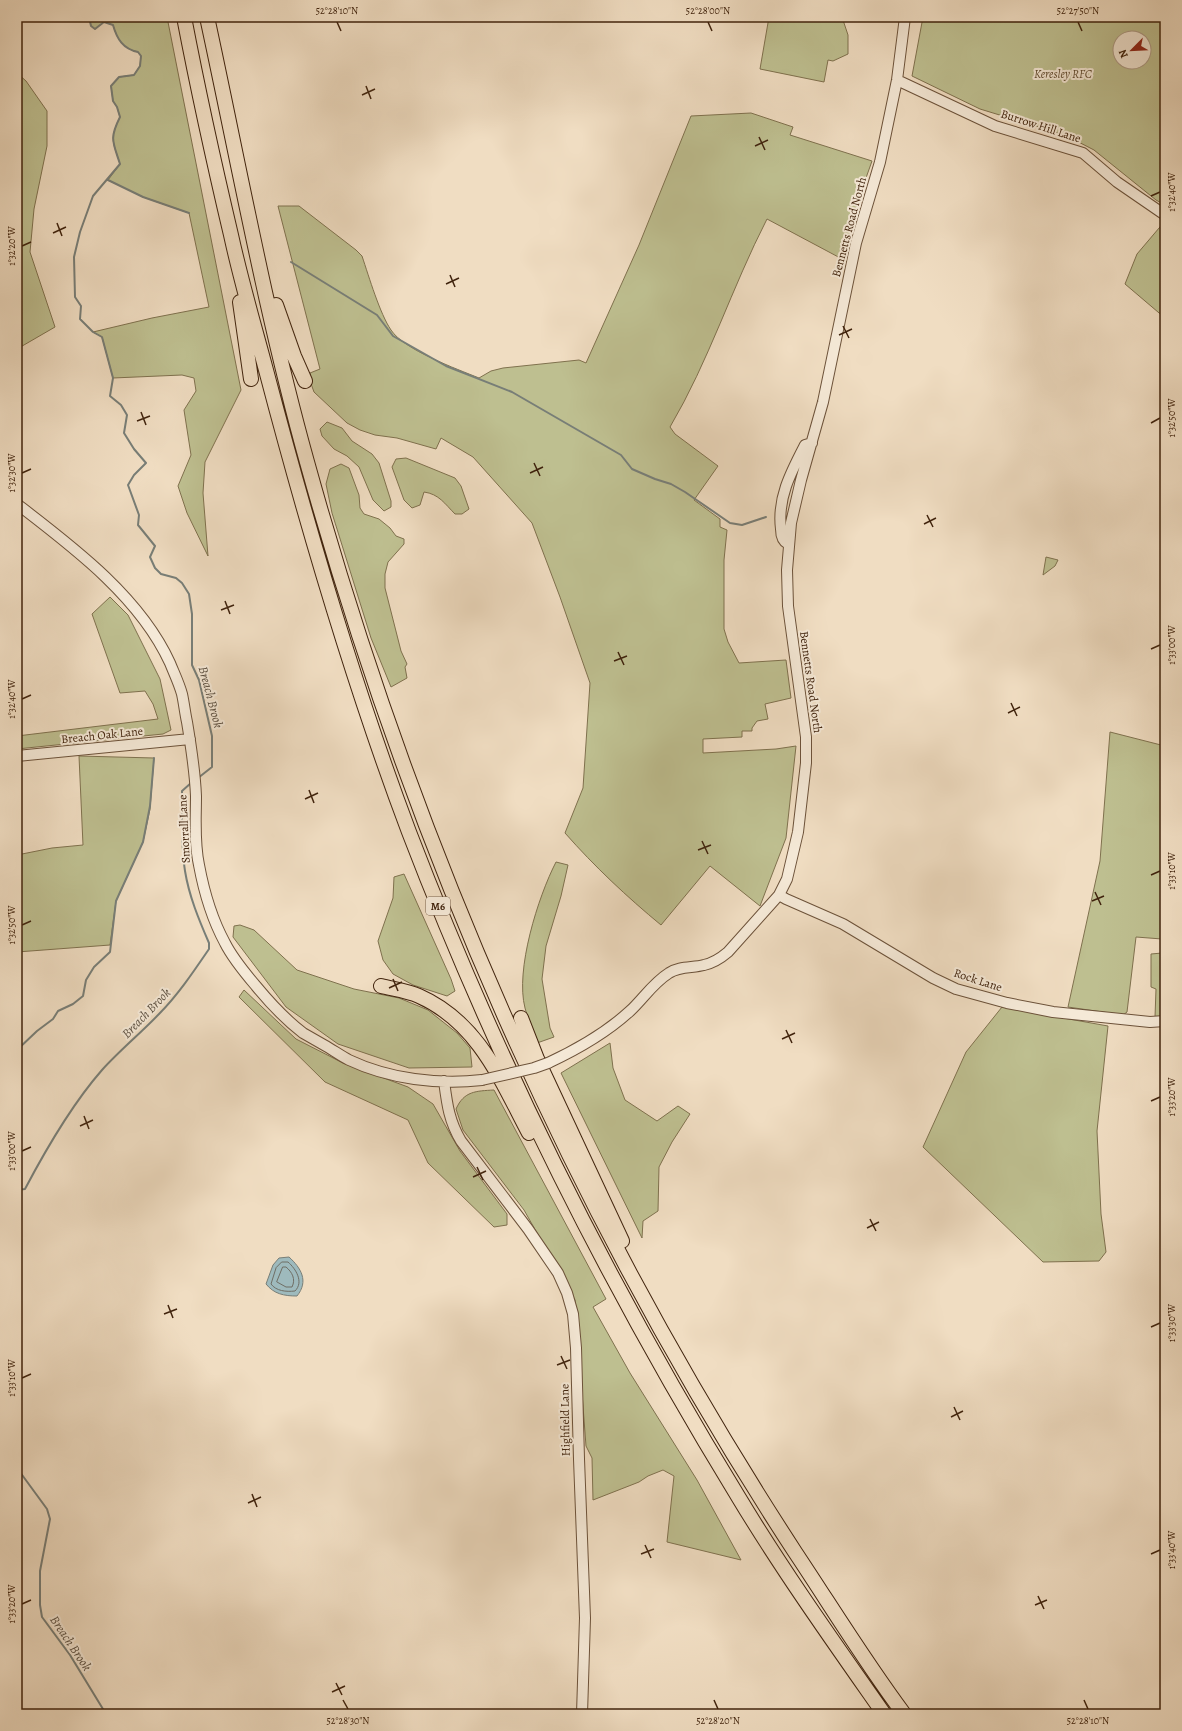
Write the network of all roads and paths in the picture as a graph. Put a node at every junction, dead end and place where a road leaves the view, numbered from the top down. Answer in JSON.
{"nodes":[{"id":1,"x":184,"y":17,"type":"edge"},
{"id":2,"x":207,"y":17,"type":"edge"},
{"id":3,"x":905,"y":17,"type":"edge"},
{"id":4,"x":897,"y":80,"type":"junction"},
{"id":5,"x":1165,"y":215,"type":"edge"},
{"id":6,"x":231,"y":239,"type":"junction"},
{"id":7,"x":255,"y":242,"type":"junction"},
{"id":8,"x":251,"y":379,"type":"dead end"},
{"id":9,"x":305,"y":381,"type":"dead end"},
{"id":10,"x":17,"y":504,"type":"edge"},
{"id":11,"x":190,"y":739,"type":"junction"},
{"id":12,"x":17,"y":756,"type":"edge"},
{"id":13,"x":779,"y":895,"type":"junction"},
{"id":14,"x":381,"y":986,"type":"dead end"},
{"id":15,"x":521,"y":1018,"type":"dead end"},
{"id":16,"x":1165,"y":1021,"type":"edge"},
{"id":17,"x":444,"y":1081,"type":"junction"},
{"id":18,"x":600,"y":1255,"type":"junction"},
{"id":19,"x":727,"y":1446,"type":"junction"},
{"id":20,"x":582,"y":1714,"type":"edge"},
{"id":21,"x":884,"y":1714,"type":"edge"},
{"id":22,"x":904,"y":1714,"type":"edge"}],
"edges":[{"from":1,"to":6,"type":"highway","number":"M6"},
{"from":2,"to":7,"type":"highway","number":"M6"},
{"from":3,"to":4,"type":"street","name":"Bennetts Road North"},
{"from":4,"to":5,"type":"street","name":"Burrow Hill Lane"},
{"from":4,"to":13,"type":"street","name":"Bennetts Road North"},
{"from":6,"to":8,"type":"highway"},
{"from":6,"to":18,"type":"highway","number":"M6"},
{"from":7,"to":9,"type":"highway"},
{"from":7,"to":19,"type":"highway","number":"M6"},
{"from":10,"to":11,"type":"street","name":"Smorrall Lane"},
{"from":11,"to":12,"type":"street","name":"Breach Oak Lane"},
{"from":11,"to":17,"type":"street","name":"Smorrall Lane"},
{"from":13,"to":16,"type":"street","name":"Rock Lane"},
{"from":13,"to":17,"type":"street","name":"Bennetts Road North","bridge":true},
{"from":14,"to":18,"type":"highway"},
{"from":15,"to":19,"type":"highway"},
{"from":17,"to":20,"type":"street","name":"Highfield Lane"},
{"from":18,"to":21,"type":"highway","number":"M6"},
{"from":19,"to":22,"type":"highway","number":"M6"}]}
